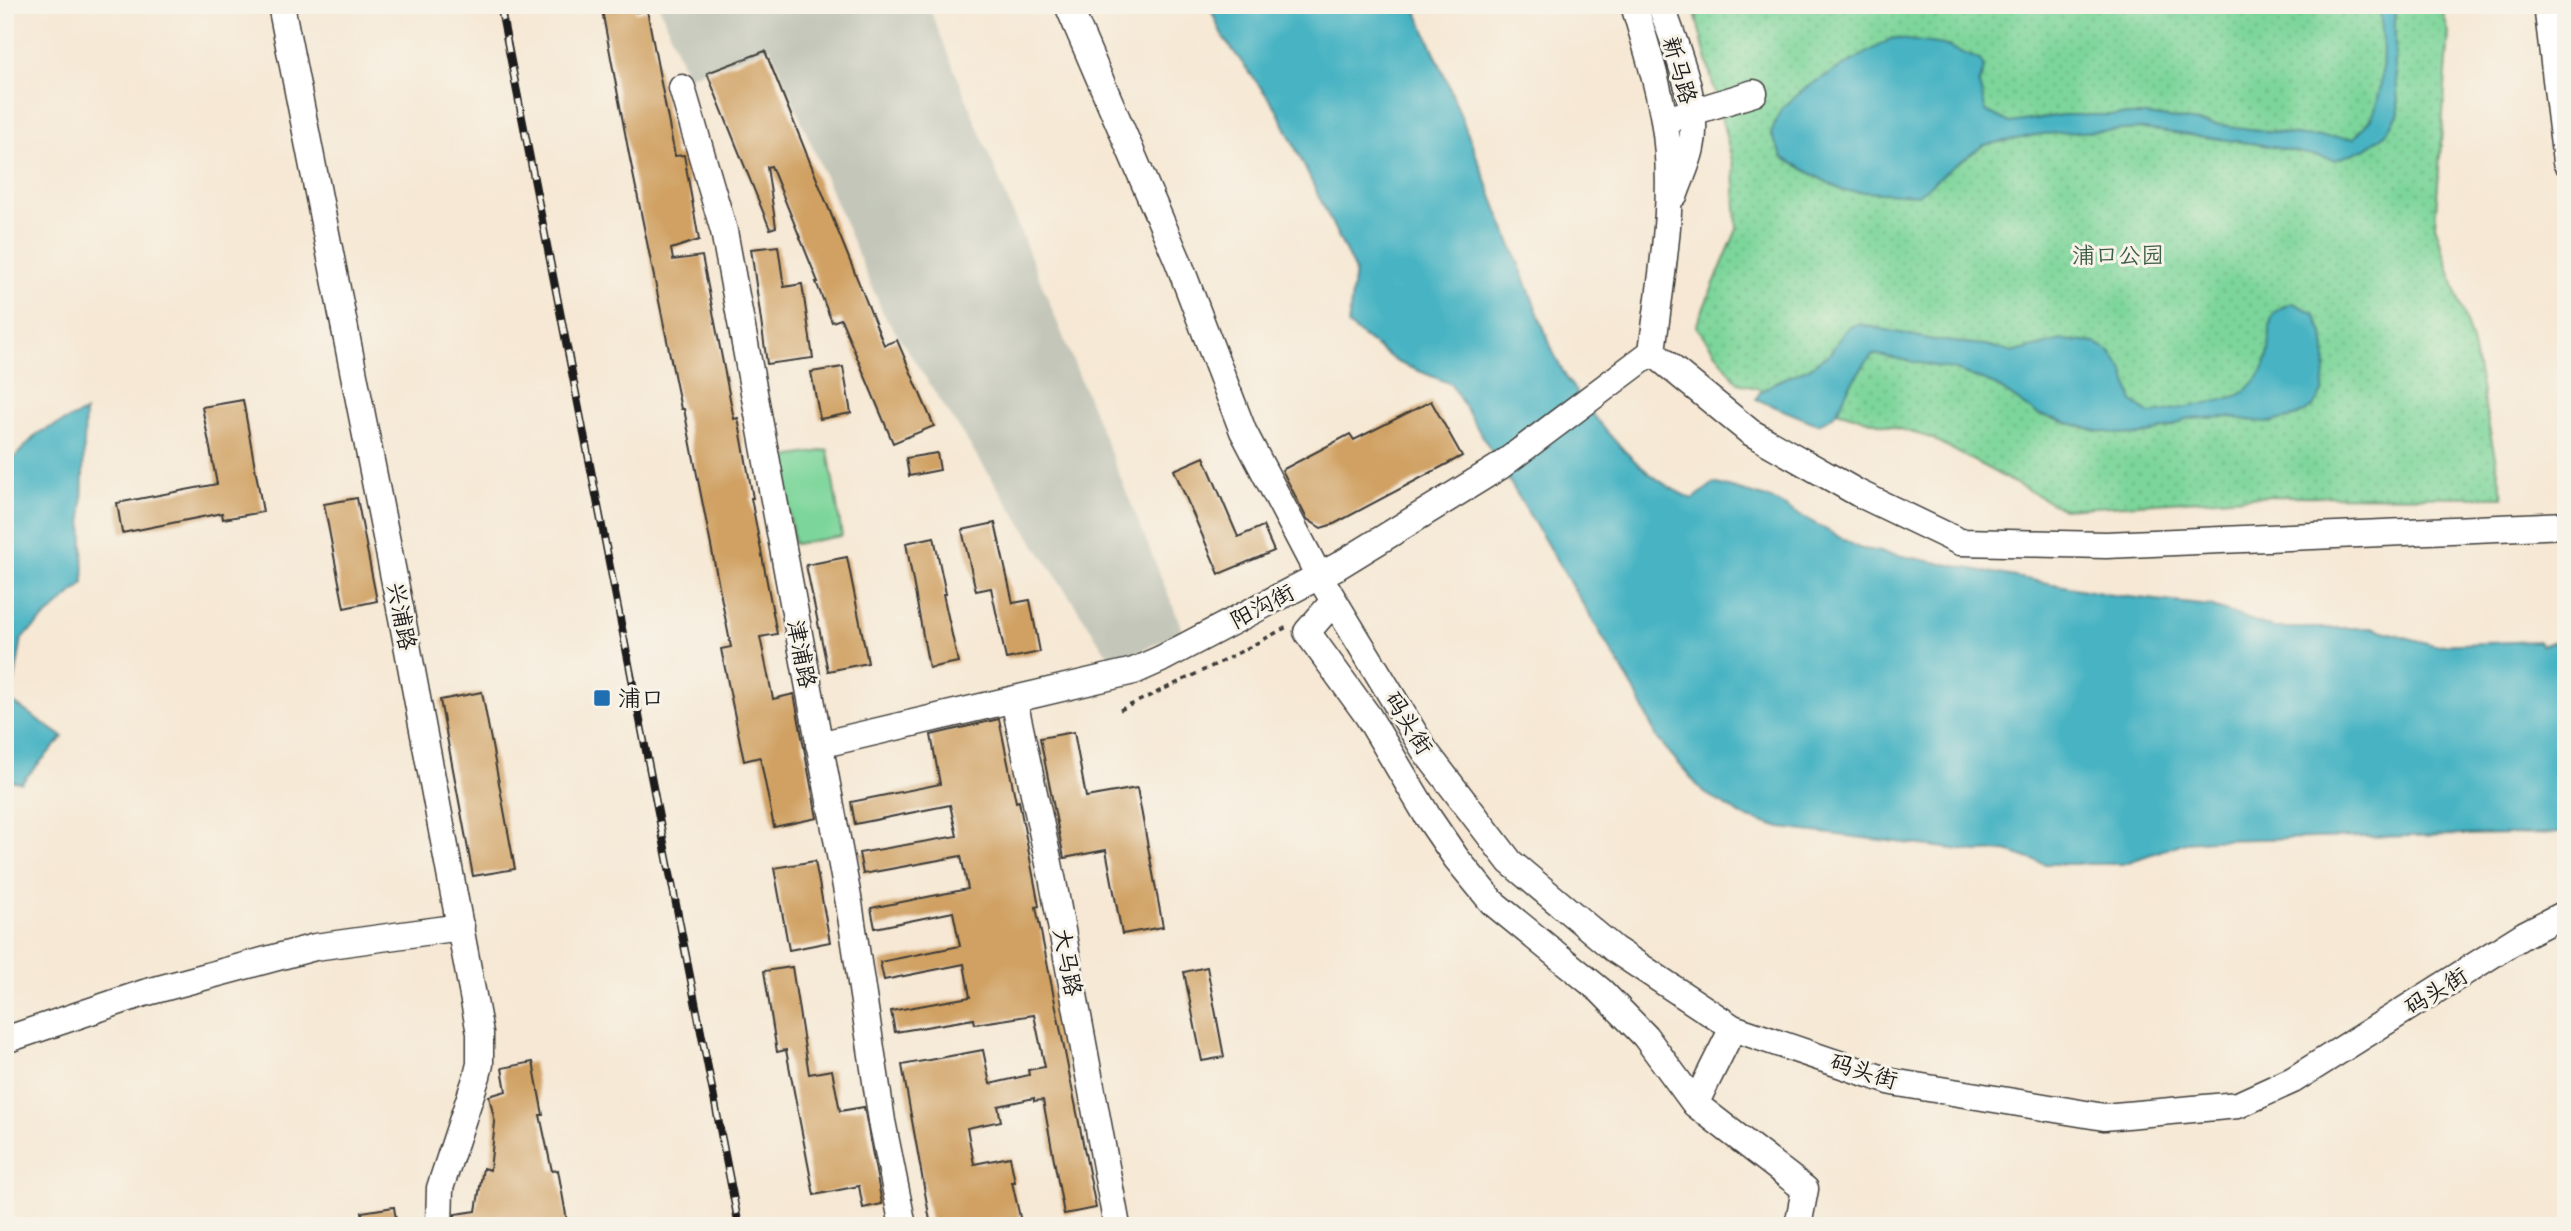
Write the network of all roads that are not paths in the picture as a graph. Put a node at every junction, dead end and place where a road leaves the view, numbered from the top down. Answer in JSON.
{"nodes":[{"id":1,"x":281,"y":5,"type":"edge"},
{"id":2,"x":1068,"y":5,"type":"edge"},
{"id":3,"x":1634,"y":5,"type":"edge"},
{"id":4,"x":1661,"y":5,"type":"edge"},
{"id":5,"x":2547,"y":5,"type":"edge"},
{"id":6,"x":682,"y":88,"type":"dead end"},
{"id":7,"x":1754,"y":93,"type":"dead end"},
{"id":8,"x":1693,"y":112,"type":"junction"},
{"id":9,"x":1664,"y":121,"type":"junction"},
{"id":10,"x":2566,"y":162,"type":"edge"},
{"id":11,"x":1667,"y":216,"type":"junction"},
{"id":12,"x":1652,"y":352,"type":"junction"},
{"id":13,"x":2566,"y":525,"type":"edge"},
{"id":14,"x":1319,"y":576,"type":"junction"},
{"id":15,"x":1334,"y":601,"type":"junction"},
{"id":16,"x":1014,"y":700,"type":"junction"},
{"id":17,"x":819,"y":745,"type":"junction"},
{"id":18,"x":2566,"y":913,"type":"edge"},
{"id":19,"x":461,"y":927,"type":"junction"},
{"id":20,"x":1733,"y":1028,"type":"junction"},
{"id":21,"x":5,"y":1040,"type":"edge"},
{"id":22,"x":1695,"y":1104,"type":"junction"},
{"id":23,"x":439,"y":1226,"type":"edge"},
{"id":24,"x":903,"y":1226,"type":"edge"},
{"id":25,"x":1117,"y":1226,"type":"edge"},
{"id":26,"x":1798,"y":1226,"type":"edge"}],
"edges":[{"from":1,"to":19,"type":"street","name":"兴浦路"},
{"from":2,"to":14,"type":"street","name":"码头街"},
{"from":3,"to":9,"type":"street","name":"新马路"},
{"from":4,"to":8,"type":"street","name":"新马路"},
{"from":5,"to":10,"type":"street"},
{"from":6,"to":17,"type":"street","name":"津浦路"},
{"from":7,"to":8,"type":"street"},
{"from":8,"to":9,"type":"street"},
{"from":8,"to":11,"type":"street","name":"新马路"},
{"from":9,"to":11,"type":"street","name":"新马路"},
{"from":11,"to":12,"type":"street","name":"新马路"},
{"from":12,"to":13,"type":"street"},
{"from":12,"to":14,"type":"street","name":"阳沟街"},
{"from":14,"to":15,"type":"street","name":"码头街"},
{"from":14,"to":16,"type":"street","name":"阳沟街"},
{"from":15,"to":20,"type":"street","name":"码头街"},
{"from":15,"to":22,"type":"street"},
{"from":16,"to":17,"type":"street","name":"阳沟街"},
{"from":16,"to":25,"type":"street","name":"大马路"},
{"from":17,"to":24,"type":"street","name":"津浦路"},
{"from":18,"to":20,"type":"street","name":"码头街"},
{"from":19,"to":21,"type":"street"},
{"from":19,"to":23,"type":"street","name":"兴浦路"},
{"from":20,"to":22,"type":"street"},
{"from":22,"to":26,"type":"street"}]}
